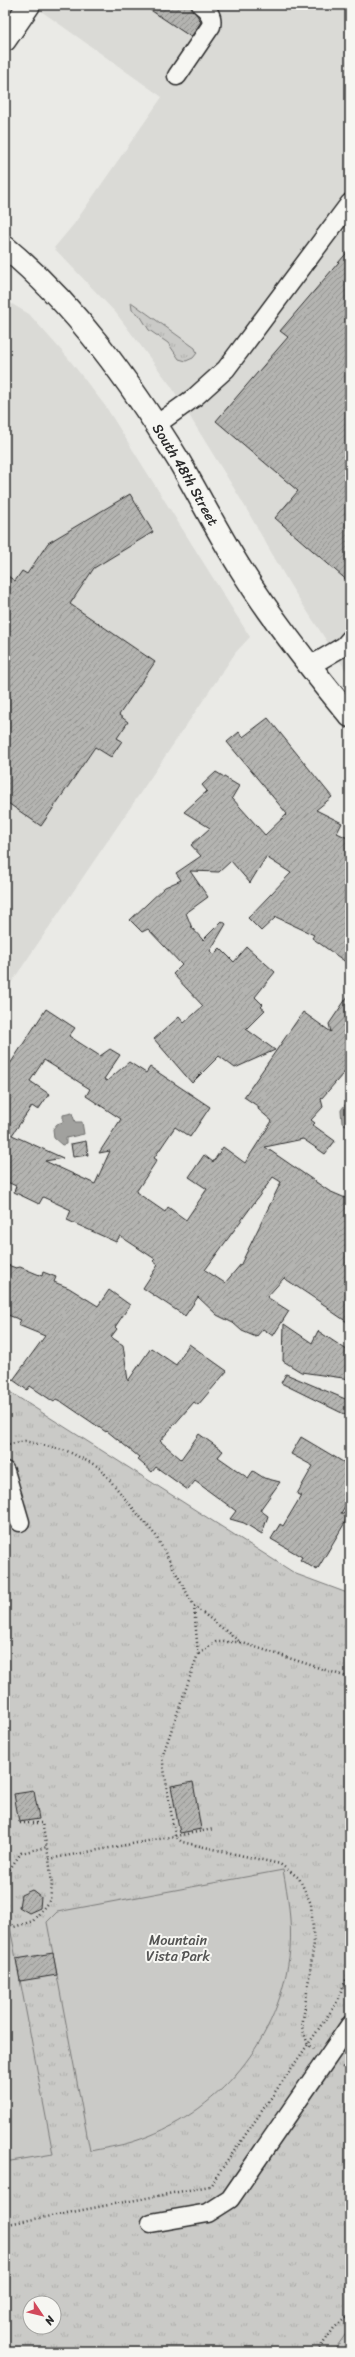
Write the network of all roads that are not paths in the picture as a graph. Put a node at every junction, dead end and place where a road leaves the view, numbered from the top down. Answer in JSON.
{"nodes":[{"id":1,"x":29,"y":5,"type":"edge"},
{"id":2,"x":201,"y":5,"type":"edge"},
{"id":3,"x":5,"y":40,"type":"edge"},
{"id":4,"x":177,"y":76,"type":"dead end"},
{"id":5,"x":350,"y":203,"type":"edge"},
{"id":6,"x":5,"y":247,"type":"edge"},
{"id":7,"x":156,"y":425,"type":"junction"},
{"id":8,"x":350,"y":639,"type":"edge"},
{"id":9,"x":310,"y":666,"type":"junction"},
{"id":10,"x":350,"y":716,"type":"edge"},
{"id":11,"x":5,"y":1471,"type":"edge"},
{"id":12,"x":20,"y":1522,"type":"dead end"},
{"id":13,"x":350,"y":2025,"type":"edge"},
{"id":14,"x":151,"y":2223,"type":"dead end"}],
"edges":[{"from":1,"to":3,"type":"main road"},
{"from":2,"to":4,"type":"lane"},
{"from":5,"to":7,"type":"lane"},
{"from":6,"to":7,"type":"main road","name":"South 48th Street"},
{"from":7,"to":9,"type":"main road","name":"South 48th Street"},
{"from":8,"to":9,"type":"lane"},
{"from":9,"to":10,"type":"main road","name":"South 48th Street"},
{"from":11,"to":12,"type":"lane"},
{"from":13,"to":14,"type":"lane"}]}
